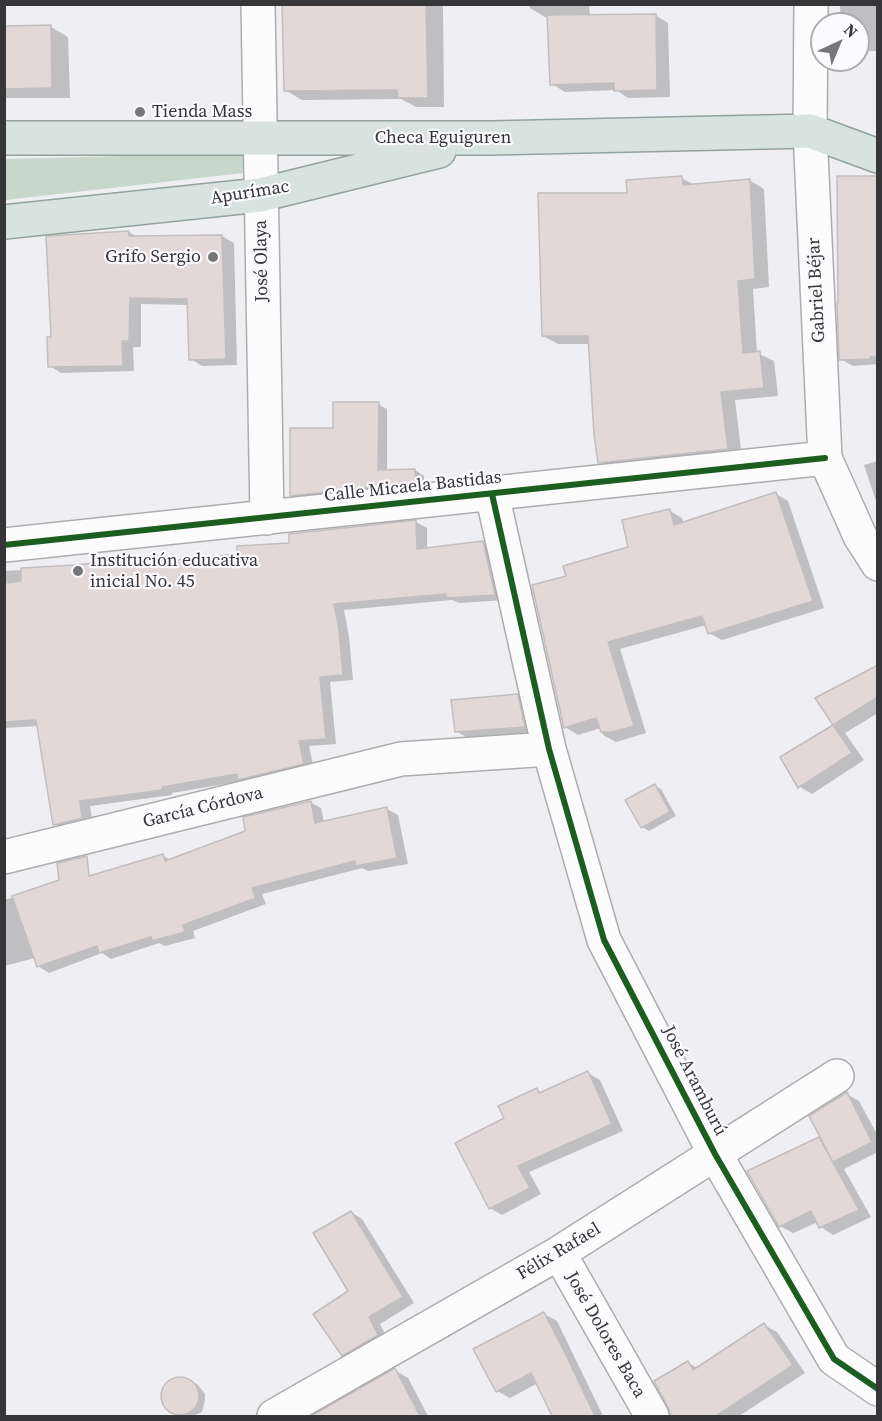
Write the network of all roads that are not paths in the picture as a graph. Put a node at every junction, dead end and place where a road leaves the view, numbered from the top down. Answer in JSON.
{"nodes":[{"id":1,"x":258,"y":4,"type":"edge"},
{"id":2,"x":811,"y":4,"type":"edge"},
{"id":3,"x":810,"y":130,"type":"junction"},
{"id":4,"x":4,"y":138,"type":"edge"},
{"id":5,"x":261,"y":138,"type":"junction"},
{"id":6,"x":491,"y":138,"type":"junction"},
{"id":7,"x":878,"y":156,"type":"edge"},
{"id":8,"x":260,"y":195,"type":"junction"},
{"id":9,"x":4,"y":222,"type":"edge"},
{"id":10,"x":825,"y":458,"type":"junction"},
{"id":11,"x":492,"y":494,"type":"junction"},
{"id":12,"x":267,"y":518,"type":"junction"},
{"id":13,"x":4,"y":545,"type":"edge"},
{"id":14,"x":878,"y":564,"type":"edge"},
{"id":15,"x":549,"y":749,"type":"junction"},
{"id":16,"x":4,"y":857,"type":"edge"},
{"id":17,"x":837,"y":1076,"type":"dead end"},
{"id":18,"x":715,"y":1154,"type":"junction"},
{"id":19,"x":559,"y":1253,"type":"junction"},
{"id":20,"x":878,"y":1389,"type":"edge"},
{"id":21,"x":274,"y":1416,"type":"edge"},
{"id":22,"x":651,"y":1416,"type":"edge"}],
"edges":[{"from":1,"to":5,"type":"street","name":"José Olaya"},
{"from":2,"to":3,"type":"street","name":"Gabriel Béjar"},
{"from":3,"to":6,"type":"main road","name":"Checa Eguiguren"},
{"from":3,"to":7,"type":"main road","name":"Checa Eguiguren"},
{"from":3,"to":10,"type":"street","name":"Gabriel Béjar"},
{"from":4,"to":5,"type":"main road","name":"Checa Eguiguren"},
{"from":5,"to":6,"type":"main road","name":"Checa Eguiguren"},
{"from":5,"to":8,"type":"street","name":"José Olaya"},
{"from":6,"to":8,"type":"main road","name":"Apurímac"},
{"from":8,"to":9,"type":"main road","name":"Apurímac"},
{"from":8,"to":12,"type":"street","name":"José Olaya"},
{"from":10,"to":11,"type":"street","name":"Calle Micaela Bastidas"},
{"from":10,"to":14,"type":"street","name":"Gabriel Béjar"},
{"from":11,"to":12,"type":"street","name":"Calle Micaela Bastidas"},
{"from":11,"to":15,"type":"street","name":"José Aramburú"},
{"from":12,"to":13,"type":"street","name":"Calle Micaela Bastidas"},
{"from":15,"to":16,"type":"street","name":"García Córdova"},
{"from":15,"to":18,"type":"street","name":"José Aramburú"},
{"from":17,"to":18,"type":"street","name":"Félix Rafael"},
{"from":18,"to":19,"type":"street","name":"Félix Rafael"},
{"from":18,"to":20,"type":"street","name":"José Aramburú"},
{"from":19,"to":21,"type":"street","name":"Félix Rafael"},
{"from":19,"to":22,"type":"street","name":"José Dolores Baca"}]}
